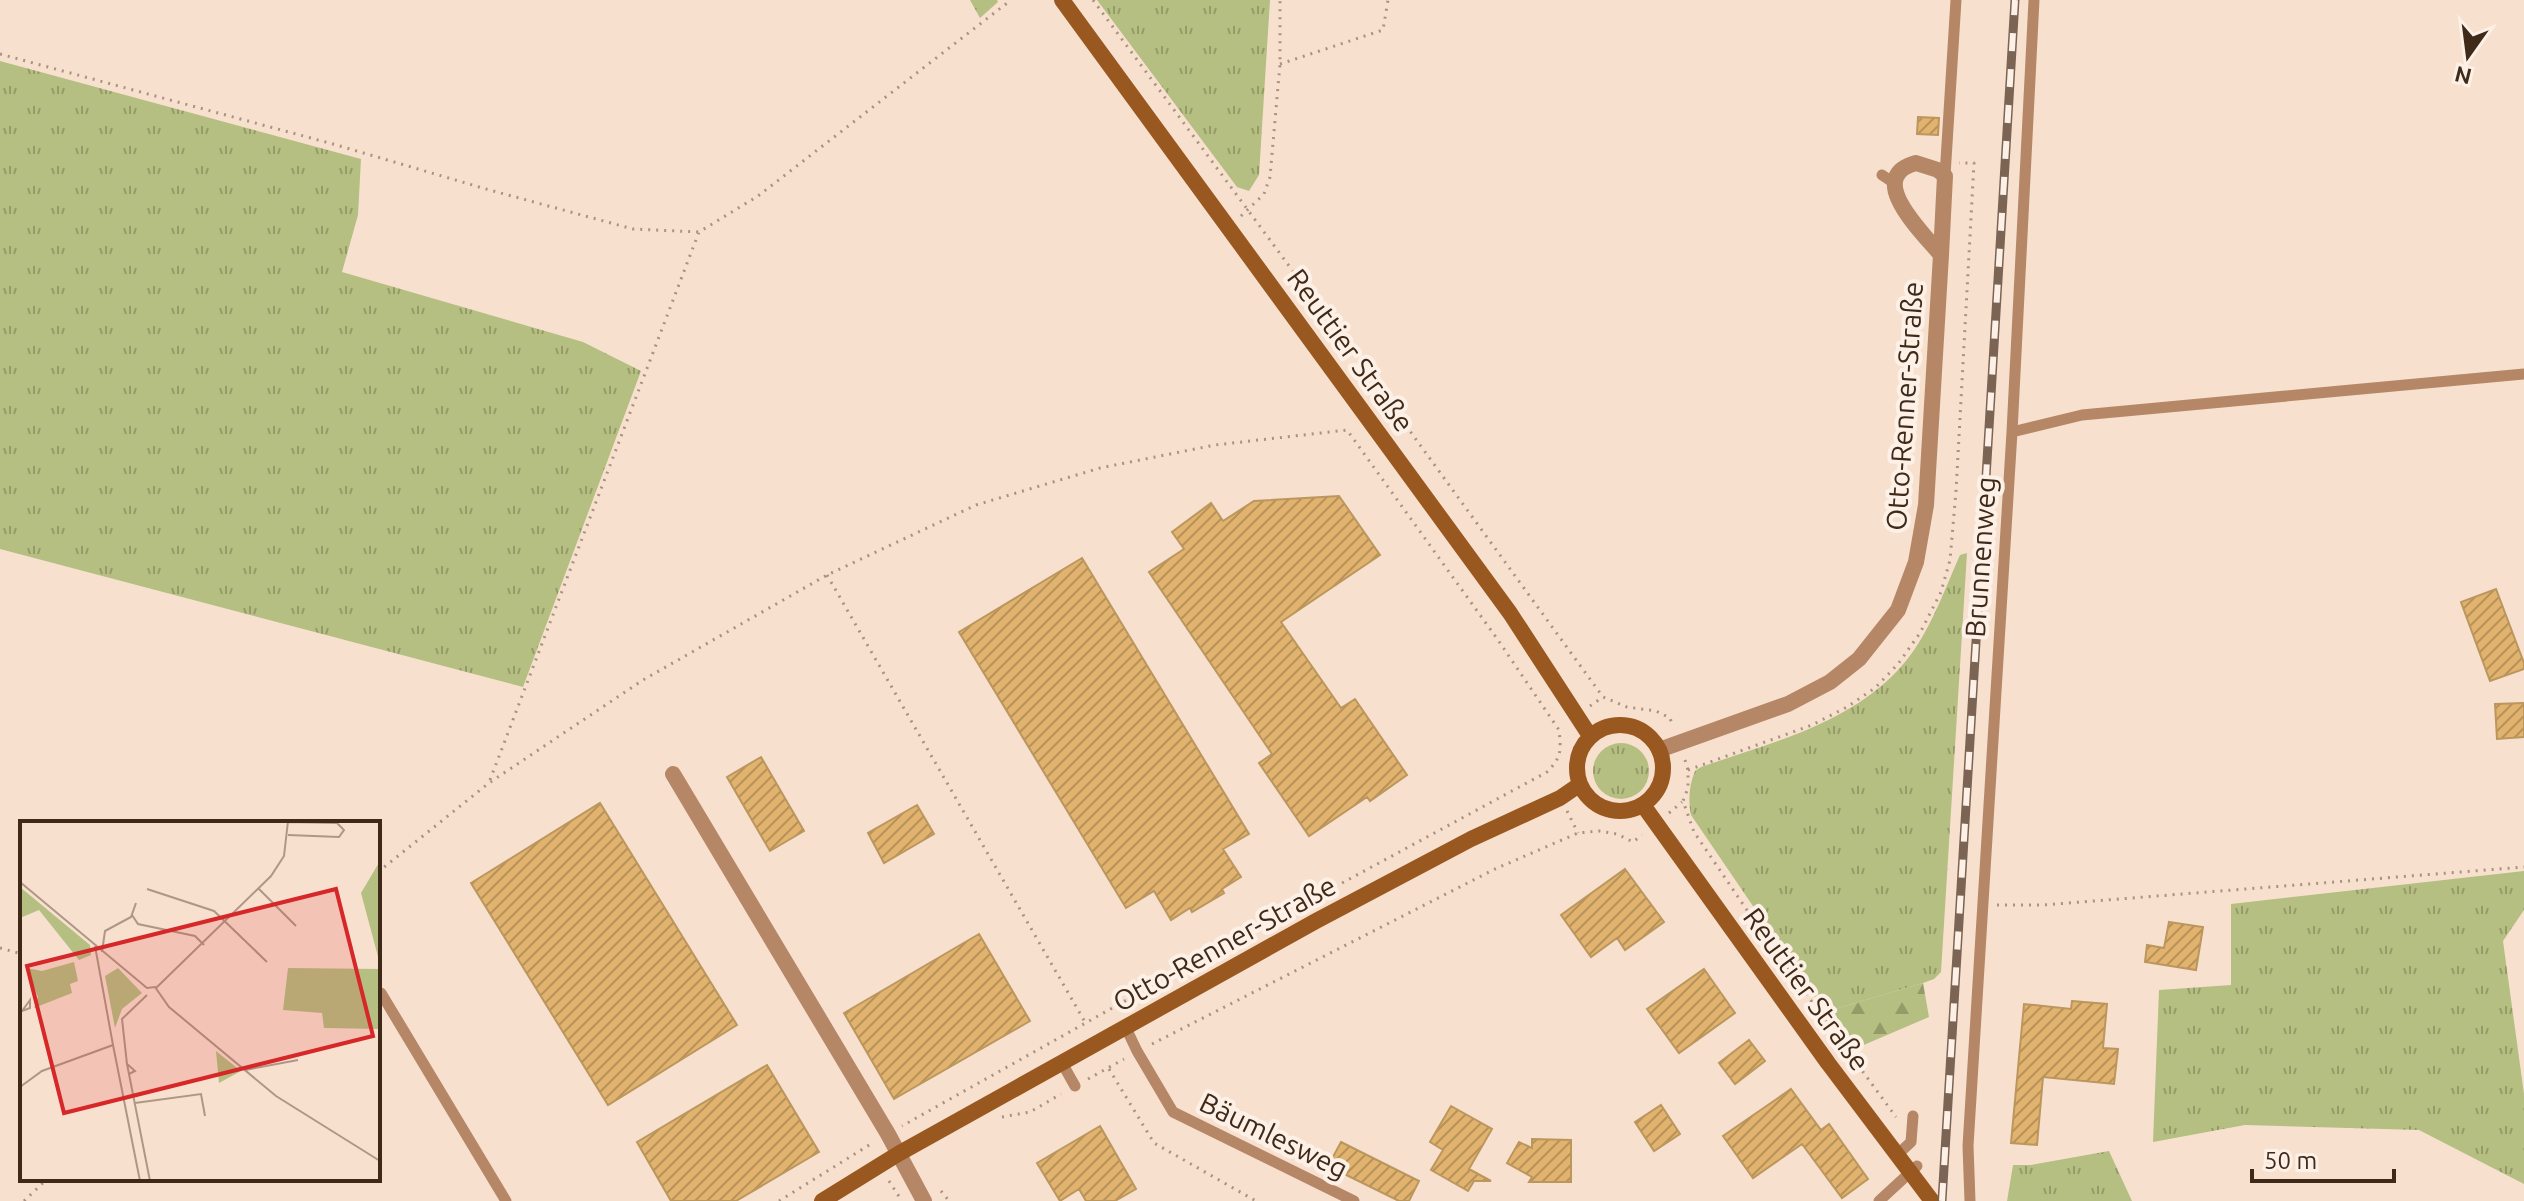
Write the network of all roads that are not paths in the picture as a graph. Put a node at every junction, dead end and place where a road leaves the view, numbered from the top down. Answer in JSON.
{"nodes":[{"id":1,"x":1062,"y":0,"type":"edge"},
{"id":2,"x":1956,"y":0,"type":"edge"},
{"id":3,"x":2034,"y":0,"type":"edge"},
{"id":4,"x":1945,"y":176,"type":"junction"},
{"id":5,"x":1941,"y":255,"type":"junction"},
{"id":6,"x":2524,"y":374,"type":"edge"},
{"id":7,"x":2012,"y":432,"type":"junction"},
{"id":8,"x":1590,"y":736,"type":"junction"},
{"id":9,"x":1659,"y":750,"type":"junction"},
{"id":10,"x":673,"y":774,"type":"dead end"},
{"id":11,"x":1579,"y":785,"type":"junction"},
{"id":12,"x":1643,"y":805,"type":"junction"},
{"id":13,"x":381,"y":993,"type":"dead end"},
{"id":14,"x":1126,"y":1028,"type":"junction"},
{"id":15,"x":1062,"y":1063,"type":"junction"},
{"id":16,"x":1075,"y":1086,"type":"road end"},
{"id":17,"x":1913,"y":1116,"type":"dead end"},
{"id":18,"x":1897,"y":1155,"type":"junction"},
{"id":19,"x":901,"y":1160,"type":"junction"},
{"id":20,"x":1914,"y":1169,"type":"junction"},
{"id":21,"x":506,"y":1201,"type":"edge"},
{"id":22,"x":822,"y":1201,"type":"edge"},
{"id":23,"x":924,"y":1201,"type":"edge"},
{"id":24,"x":1354,"y":1201,"type":"edge"},
{"id":25,"x":1879,"y":1201,"type":"edge"},
{"id":26,"x":1932,"y":1201,"type":"edge"},
{"id":27,"x":1970,"y":1201,"type":"edge"}],
"edges":[{"from":1,"to":8,"type":"main road","name":"Reuttier Straße"},
{"from":2,"to":4,"type":"lane"},
{"from":3,"to":7,"type":"lane","name":"Brunnenweg"},
{"from":4,"to":5,"type":"street","name":"Otto-Renner-Straße"},
{"from":4,"to":5,"type":"street","name":"Otto-Renner-Straße"},
{"from":5,"to":9,"type":"street","name":"Otto-Renner-Straße"},
{"from":6,"to":7,"type":"lane"},
{"from":7,"to":27,"type":"lane","name":"Brunnenweg"},
{"from":8,"to":9,"type":"main road"},
{"from":8,"to":11,"type":"main road"},
{"from":9,"to":12,"type":"main road"},
{"from":10,"to":19,"type":"street"},
{"from":11,"to":12,"type":"main road"},
{"from":11,"to":14,"type":"main road","name":"Otto-Renner-Straße"},
{"from":12,"to":18,"type":"main road","name":"Reuttier Straße"},
{"from":13,"to":21,"type":"lane"},
{"from":14,"to":15,"type":"main road","name":"Otto-Renner-Straße"},
{"from":14,"to":24,"type":"lane","name":"Bäumlesweg"},
{"from":15,"to":16,"type":"lane"},
{"from":15,"to":19,"type":"main road","name":"Otto-Renner-Straße"},
{"from":17,"to":18,"type":"lane"},
{"from":18,"to":20,"type":"main road","name":"Reuttier Straße"},
{"from":19,"to":22,"type":"main road","name":"Otto-Renner-Straße"},
{"from":19,"to":23,"type":"street"},
{"from":20,"to":25,"type":"lane"},
{"from":20,"to":26,"type":"main road","name":"Reuttier Straße"}]}
